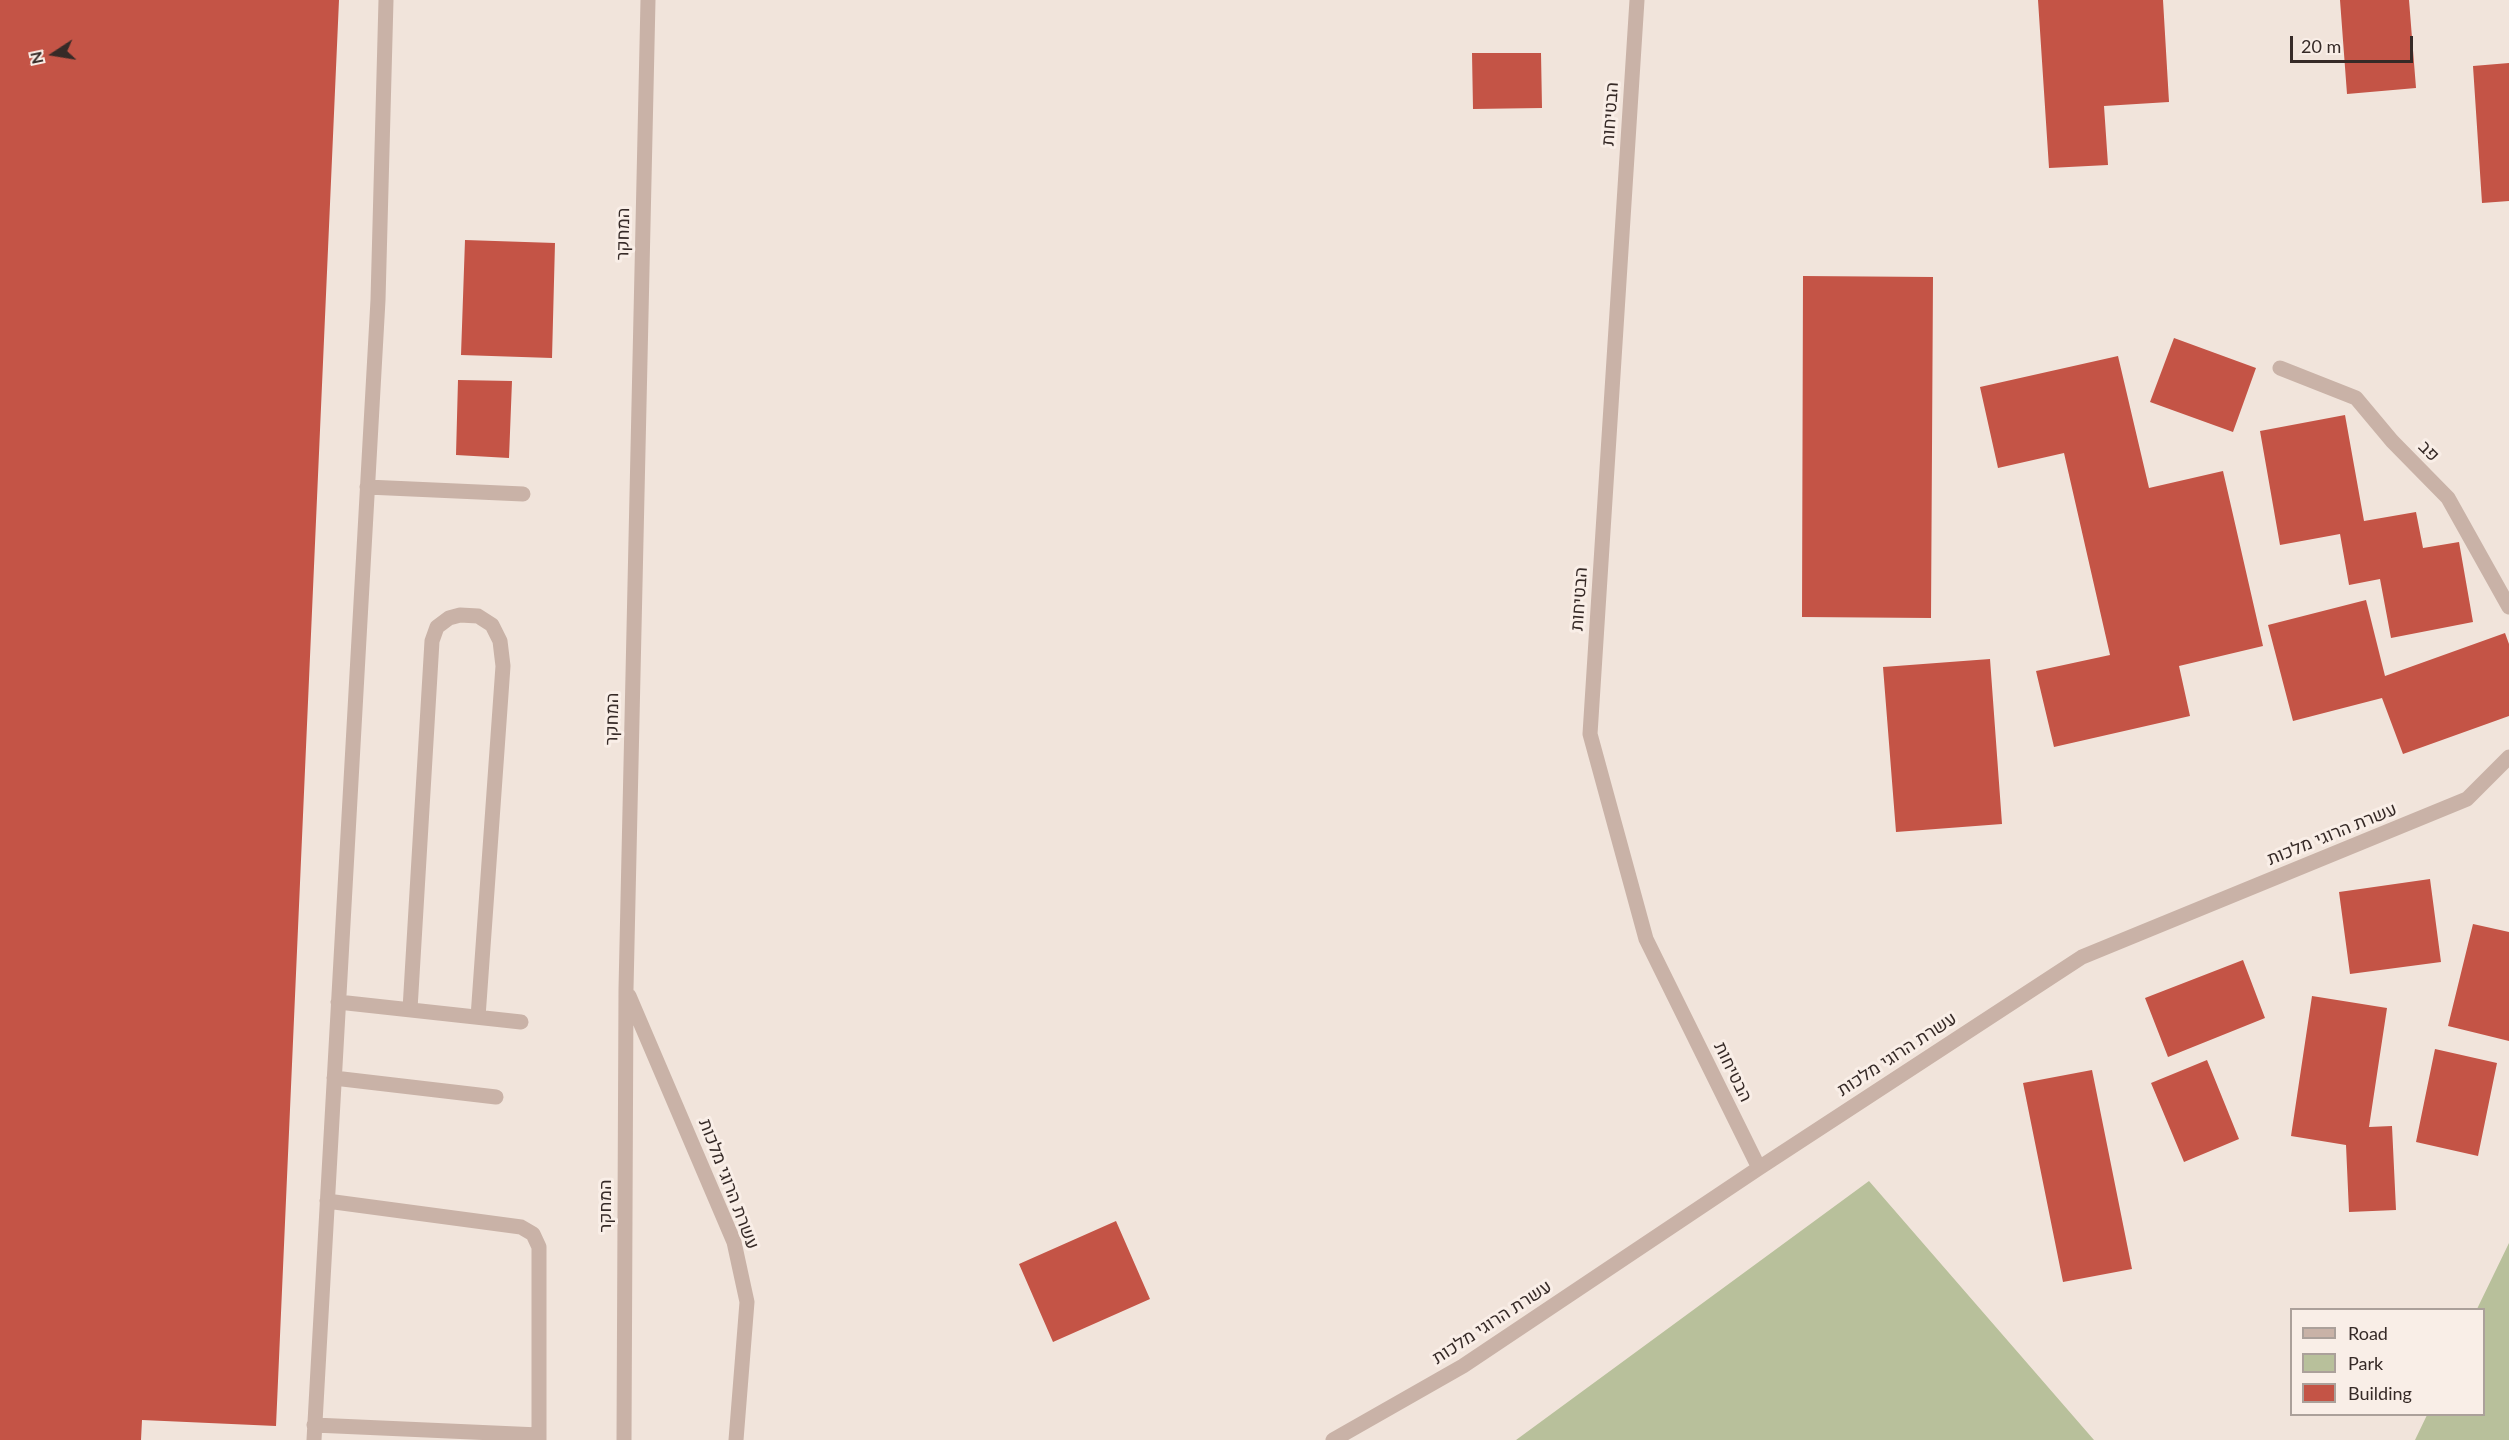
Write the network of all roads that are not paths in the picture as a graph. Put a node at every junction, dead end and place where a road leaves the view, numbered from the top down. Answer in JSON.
{"nodes":[{"id":1,"x":386,"y":0,"type":"edge"},
{"id":2,"x":648,"y":0,"type":"edge"},
{"id":3,"x":1637,"y":0,"type":"edge"},
{"id":4,"x":2280,"y":368,"type":"dead end"},
{"id":5,"x":367,"y":488,"type":"junction"},
{"id":6,"x":523,"y":494,"type":"dead end"},
{"id":7,"x":2509,"y":608,"type":"edge"},
{"id":8,"x":2509,"y":757,"type":"edge"},
{"id":9,"x":626,"y":988,"type":"junction"},
{"id":10,"x":338,"y":1002,"type":"junction"},
{"id":11,"x":410,"y":1009,"type":"junction"},
{"id":12,"x":478,"y":1017,"type":"junction"},
{"id":13,"x":521,"y":1022,"type":"dead end"},
{"id":14,"x":334,"y":1078,"type":"junction"},
{"id":15,"x":496,"y":1097,"type":"dead end"},
{"id":16,"x":1759,"y":1168,"type":"junction"},
{"id":17,"x":327,"y":1201,"type":"junction"},
{"id":18,"x":314,"y":1432,"type":"edge"},
{"id":19,"x":539,"y":1437,"type":"edge"},
{"id":20,"x":624,"y":1440,"type":"edge"},
{"id":21,"x":736,"y":1440,"type":"edge"},
{"id":22,"x":1333,"y":1440,"type":"edge"}],
"edges":[{"from":1,"to":5,"type":"street"},
{"from":2,"to":9,"type":"street","name":"המחקר"},
{"from":3,"to":16,"type":"street","name":"הבטיחות"},
{"from":4,"to":7,"type":"street","name":"פב"},
{"from":5,"to":6,"type":"street"},
{"from":5,"to":10,"type":"street"},
{"from":8,"to":16,"type":"street","name":"עשרת הרוגי מלכות"},
{"from":9,"to":20,"type":"street","name":"המחקר"},
{"from":9,"to":21,"type":"street","name":"עשרת הרוגי מלכות"},
{"from":10,"to":11,"type":"street"},
{"from":10,"to":14,"type":"street"},
{"from":11,"to":12,"type":"street"},
{"from":11,"to":12,"type":"street"},
{"from":12,"to":13,"type":"street"},
{"from":14,"to":15,"type":"street"},
{"from":14,"to":17,"type":"street"},
{"from":16,"to":22,"type":"street","name":"עשרת הרוגי מלכות"},
{"from":17,"to":18,"type":"street"},
{"from":17,"to":19,"type":"street"},
{"from":18,"to":19,"type":"street"}]}
